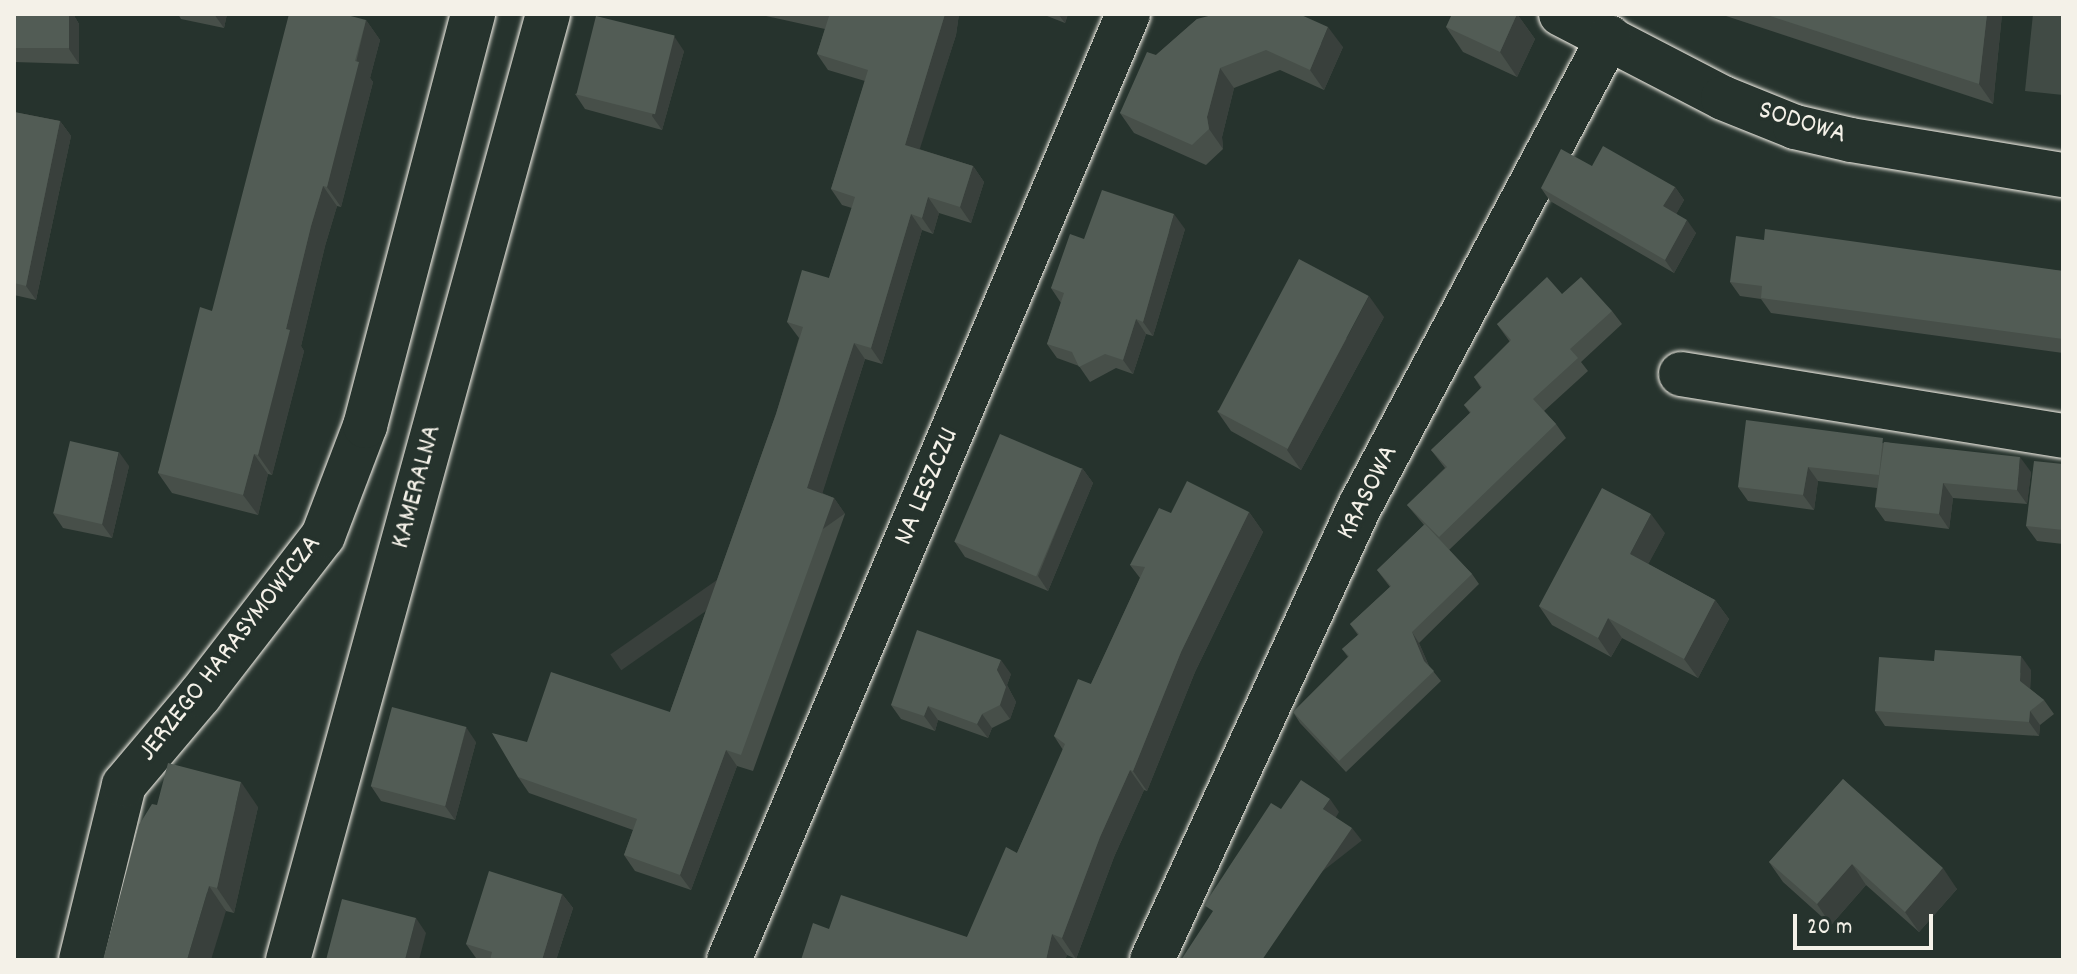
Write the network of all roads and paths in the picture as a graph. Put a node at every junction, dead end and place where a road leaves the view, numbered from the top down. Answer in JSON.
{"nodes":[{"id":1,"x":473,"y":14,"type":"edge"},
{"id":2,"x":548,"y":14,"type":"edge"},
{"id":3,"x":1128,"y":14,"type":"edge"},
{"id":4,"x":1561,"y":14,"type":"edge"},
{"id":5,"x":1609,"y":37,"type":"junction"},
{"id":6,"x":2063,"y":175,"type":"edge"},
{"id":7,"x":1681,"y":374,"type":"dead end"},
{"id":8,"x":2063,"y":436,"type":"edge"},
{"id":9,"x":81,"y":960,"type":"edge"},
{"id":10,"x":288,"y":960,"type":"edge"},
{"id":11,"x":729,"y":960,"type":"edge"},
{"id":12,"x":1152,"y":960,"type":"edge"}],
"edges":[{"from":1,"to":9,"type":"street","name":"JERZEGO HARASYMOWICZA"},
{"from":2,"to":10,"type":"street","name":"KAMERALNA"},
{"from":3,"to":11,"type":"street","name":"NA LESZCZU"},
{"from":4,"to":5,"type":"street","name":"SODOWA"},
{"from":5,"to":6,"type":"street","name":"SODOWA"},
{"from":5,"to":12,"type":"street","name":"KRASOWA"},
{"from":7,"to":8,"type":"street"}]}
